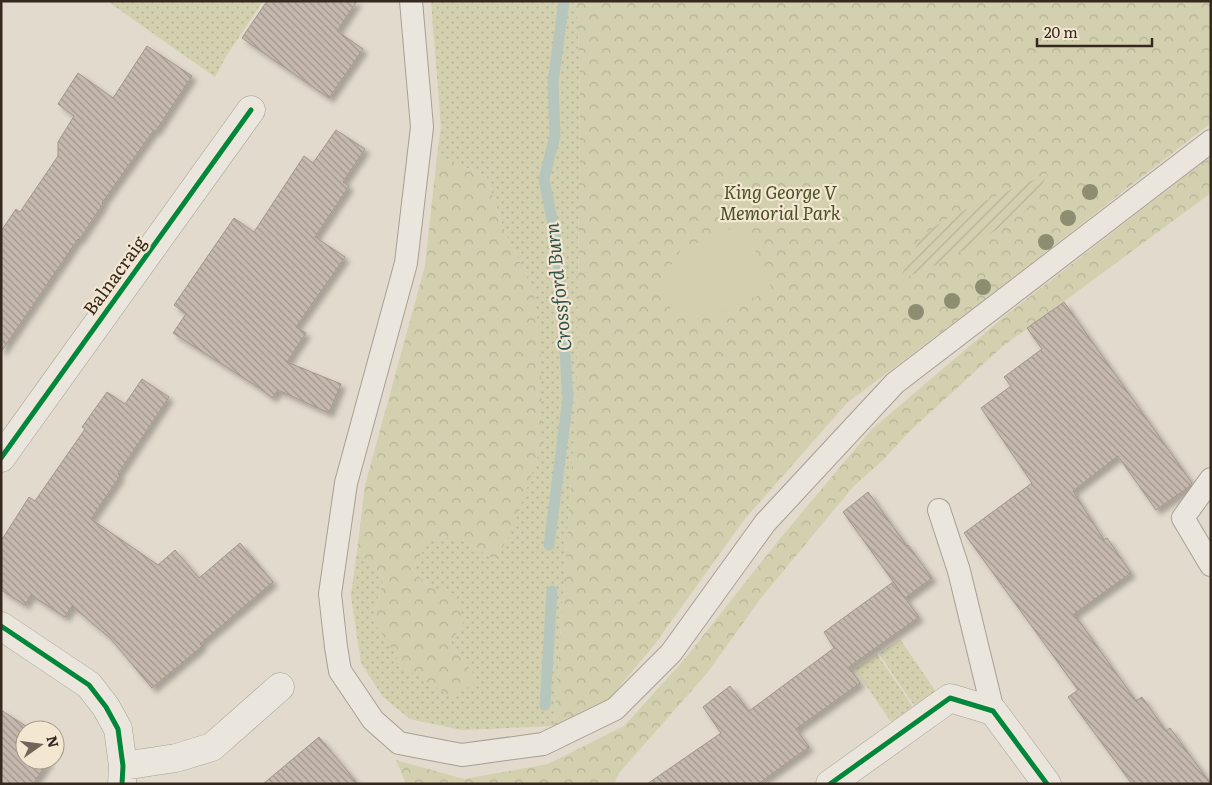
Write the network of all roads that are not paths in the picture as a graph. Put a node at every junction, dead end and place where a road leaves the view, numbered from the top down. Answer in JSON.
{"nodes":[{"id":1,"x":411,"y":1,"type":"edge"},
{"id":2,"x":250,"y":110,"type":"dead end"},
{"id":3,"x":1211,"y":141,"type":"edge"},
{"id":4,"x":1,"y":458,"type":"edge"},
{"id":5,"x":1211,"y":478,"type":"edge"},
{"id":6,"x":940,"y":510,"type":"dead end"},
{"id":7,"x":1211,"y":565,"type":"edge"},
{"id":8,"x":1,"y":626,"type":"edge"},
{"id":9,"x":280,"y":687,"type":"dead end"},
{"id":10,"x":993,"y":711,"type":"junction"},
{"id":11,"x":123,"y":775,"type":"edge"},
{"id":12,"x":830,"y":784,"type":"edge"},
{"id":13,"x":1047,"y":784,"type":"edge"}],
"edges":[{"from":1,"to":3,"type":"lane"},
{"from":2,"to":4,"type":"street","name":"Balnacraig"},
{"from":5,"to":7,"type":"lane"},
{"from":6,"to":10,"type":"lane"},
{"from":8,"to":11,"type":"street"},
{"from":9,"to":11,"type":"street"},
{"from":10,"to":12,"type":"street"},
{"from":10,"to":13,"type":"street"}]}
